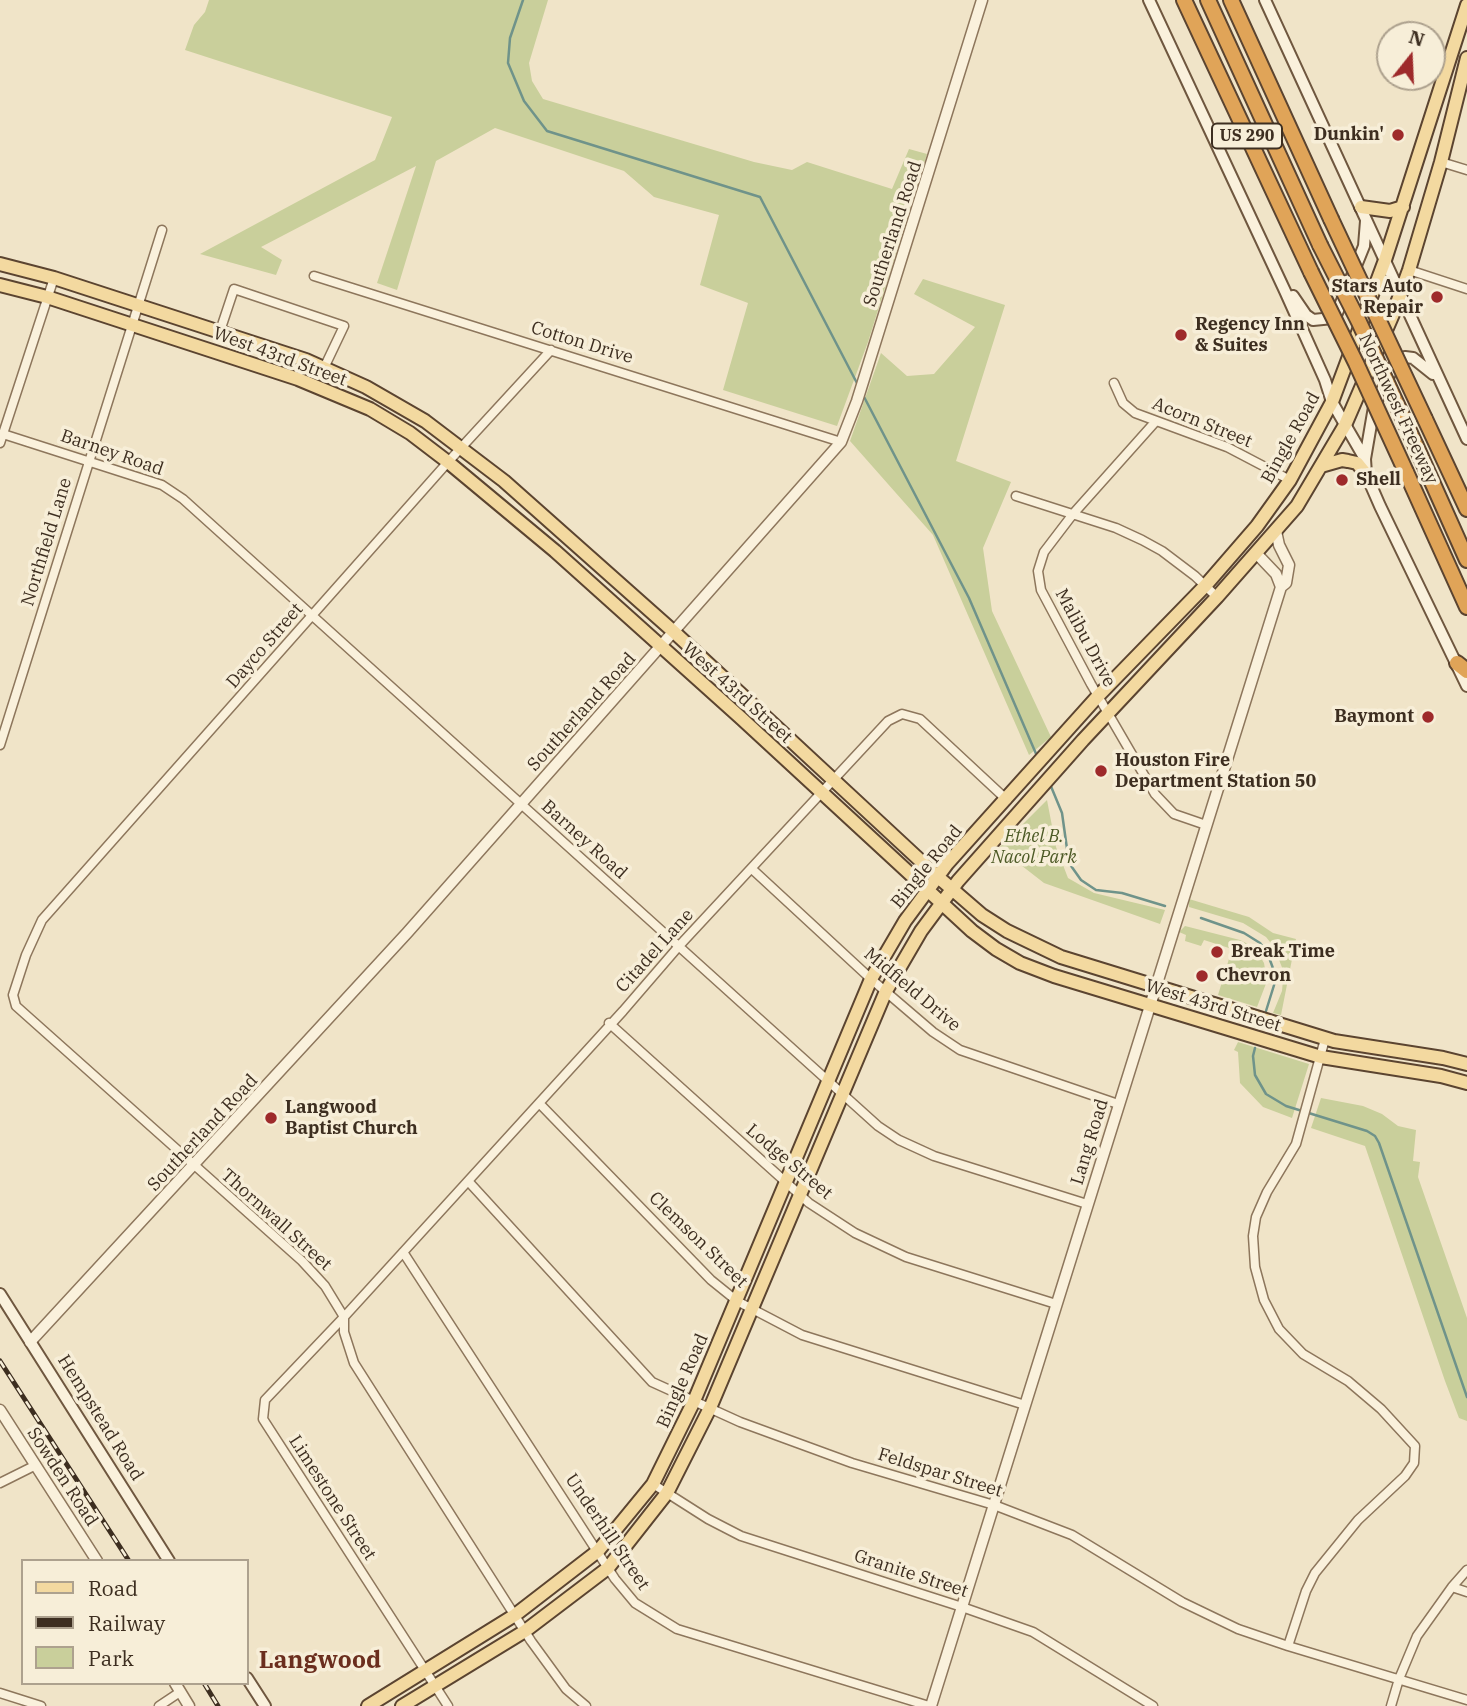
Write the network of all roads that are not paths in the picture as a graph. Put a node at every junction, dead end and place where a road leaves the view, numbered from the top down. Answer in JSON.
{"nodes":[{"id":1,"x":982,"y":0,"type":"edge"},
{"id":2,"x":1149,"y":0,"type":"edge"},
{"id":3,"x":1184,"y":0,"type":"edge"},
{"id":4,"x":1208,"y":0,"type":"edge"},
{"id":5,"x":1231,"y":0,"type":"edge"},
{"id":6,"x":1265,"y":0,"type":"edge"},
{"id":7,"x":1467,"y":5,"type":"edge"},
{"id":8,"x":1452,"y":51,"type":"junction"},
{"id":9,"x":1467,"y":56,"type":"edge"},
{"id":10,"x":1441,"y":162,"type":"junction"},
{"id":11,"x":1467,"y":170,"type":"edge"},
{"id":12,"x":1402,"y":207,"type":"junction"},
{"id":13,"x":1364,"y":214,"type":"junction"},
{"id":14,"x":162,"y":230,"type":"dead end"},
{"id":15,"x":1385,"y":260,"type":"junction"},
{"id":16,"x":0,"y":264,"type":"edge"},
{"id":17,"x":1409,"y":270,"type":"junction"},
{"id":18,"x":1277,"y":274,"type":"junction"},
{"id":19,"x":314,"y":276,"type":"dead end"},
{"id":20,"x":54,"y":278,"type":"junction"},
{"id":21,"x":0,"y":285,"type":"edge"},
{"id":22,"x":1467,"y":289,"type":"edge"},
{"id":23,"x":1400,"y":295,"type":"junction"},
{"id":24,"x":47,"y":297,"type":"junction"},
{"id":25,"x":140,"y":305,"type":"junction"},
{"id":26,"x":133,"y":325,"type":"junction"},
{"id":27,"x":220,"y":331,"type":"junction"},
{"id":28,"x":551,"y":350,"type":"junction"},
{"id":29,"x":306,"y":360,"type":"junction"},
{"id":30,"x":324,"y":368,"type":"junction"},
{"id":31,"x":298,"y":379,"type":"junction"},
{"id":32,"x":1114,"y":383,"type":"dead end"},
{"id":33,"x":1441,"y":384,"type":"junction"},
{"id":34,"x":1332,"y":402,"type":"junction"},
{"id":35,"x":1156,"y":421,"type":"junction"},
{"id":36,"x":1345,"y":425,"type":"junction"},
{"id":37,"x":1,"y":438,"type":"edge"},
{"id":38,"x":1467,"y":439,"type":"edge"},
{"id":39,"x":841,"y":442,"type":"junction"},
{"id":40,"x":462,"y":447,"type":"junction"},
{"id":41,"x":1365,"y":459,"type":"junction"},
{"id":42,"x":89,"y":460,"type":"junction"},
{"id":43,"x":448,"y":462,"type":"junction"},
{"id":44,"x":1321,"y":466,"type":"junction"},
{"id":45,"x":1366,"y":474,"type":"junction"},
{"id":46,"x":1288,"y":483,"type":"junction"},
{"id":47,"x":1016,"y":496,"type":"dead end"},
{"id":48,"x":1467,"y":509,"type":"edge"},
{"id":49,"x":1073,"y":514,"type":"junction"},
{"id":50,"x":1276,"y":531,"type":"junction"},
{"id":51,"x":566,"y":536,"type":"junction"},
{"id":52,"x":555,"y":551,"type":"junction"},
{"id":53,"x":1256,"y":553,"type":"junction"},
{"id":54,"x":1467,"y":560,"type":"edge"},
{"id":55,"x":1205,"y":586,"type":"junction"},
{"id":56,"x":1281,"y":587,"type":"junction"},
{"id":57,"x":1217,"y":597,"type":"junction"},
{"id":58,"x":1467,"y":607,"type":"edge"},
{"id":59,"x":313,"y":615,"type":"junction"},
{"id":60,"x":674,"y":632,"type":"junction"},
{"id":61,"x":660,"y":648,"type":"junction"},
{"id":62,"x":1462,"y":667,"type":"edge"},
{"id":63,"x":1467,"y":686,"type":"edge"},
{"id":64,"x":1098,"y":696,"type":"junction"},
{"id":65,"x":753,"y":706,"type":"junction"},
{"id":66,"x":1108,"y":713,"type":"junction"},
{"id":67,"x":741,"y":718,"type":"junction"},
{"id":68,"x":1071,"y":728,"type":"junction"},
{"id":69,"x":1083,"y":740,"type":"junction"},
{"id":70,"x":0,"y":745,"type":"edge"},
{"id":71,"x":832,"y":779,"type":"junction"},
{"id":72,"x":820,"y":791,"type":"junction"},
{"id":73,"x":1007,"y":800,"type":"junction"},
{"id":74,"x":520,"y":804,"type":"junction"},
{"id":75,"x":1206,"y":825,"type":"junction"},
{"id":76,"x":752,"y":869,"type":"junction"},
{"id":77,"x":938,"y":877,"type":"junction"},
{"id":78,"x":952,"y":889,"type":"junction"},
{"id":79,"x":927,"y":891,"type":"junction"},
{"id":80,"x":941,"y":903,"type":"junction"},
{"id":81,"x":679,"y":946,"type":"junction"},
{"id":82,"x":1061,"y":957,"type":"junction"},
{"id":83,"x":20,"y":973,"type":"joint"},
{"id":84,"x":1054,"y":976,"type":"junction"},
{"id":85,"x":871,"y":979,"type":"junction"},
{"id":86,"x":1156,"y":985,"type":"junction"},
{"id":87,"x":886,"y":991,"type":"junction"},
{"id":88,"x":1150,"y":1004,"type":"junction"},
{"id":89,"x":609,"y":1023,"type":"junction"},
{"id":90,"x":1325,"y":1039,"type":"junction"},
{"id":91,"x":1321,"y":1057,"type":"junction"},
{"id":92,"x":1448,"y":1059,"type":"junction"},
{"id":93,"x":1467,"y":1064,"type":"edge"},
{"id":94,"x":1441,"y":1076,"type":"junction"},
{"id":95,"x":827,"y":1081,"type":"junction"},
{"id":96,"x":1467,"y":1083,"type":"edge"},
{"id":97,"x":842,"y":1095,"type":"junction"},
{"id":98,"x":539,"y":1103,"type":"junction"},
{"id":99,"x":1118,"y":1104,"type":"junction"},
{"id":100,"x":194,"y":1166,"type":"junction"},
{"id":101,"x":468,"y":1181,"type":"junction"},
{"id":102,"x":785,"y":1182,"type":"junction"},
{"id":103,"x":800,"y":1195,"type":"junction"},
{"id":104,"x":1087,"y":1204,"type":"junction"},
{"id":105,"x":403,"y":1252,"type":"junction"},
{"id":106,"x":0,"y":1294,"type":"edge"},
{"id":107,"x":737,"y":1301,"type":"junction"},
{"id":108,"x":1056,"y":1304,"type":"junction"},
{"id":109,"x":753,"y":1310,"type":"junction"},
{"id":110,"x":344,"y":1317,"type":"junction"},
{"id":111,"x":30,"y":1342,"type":"junction"},
{"id":112,"x":694,"y":1401,"type":"junction"},
{"id":113,"x":1025,"y":1405,"type":"junction"},
{"id":114,"x":710,"y":1408,"type":"junction"},
{"id":115,"x":0,"y":1410,"type":"edge"},
{"id":116,"x":36,"y":1465,"type":"junction"},
{"id":117,"x":0,"y":1483,"type":"edge"},
{"id":118,"x":653,"y":1484,"type":"junction"},
{"id":119,"x":667,"y":1493,"type":"junction"},
{"id":120,"x":994,"y":1506,"type":"junction"},
{"id":121,"x":598,"y":1551,"type":"junction"},
{"id":122,"x":96,"y":1559,"type":"edge"},
{"id":123,"x":168,"y":1559,"type":"edge"},
{"id":124,"x":608,"y":1568,"type":"junction"},
{"id":125,"x":1467,"y":1570,"type":"edge"},
{"id":126,"x":1452,"y":1587,"type":"junction"},
{"id":127,"x":1467,"y":1592,"type":"edge"},
{"id":128,"x":962,"y":1606,"type":"junction"},
{"id":129,"x":515,"y":1615,"type":"junction"},
{"id":130,"x":525,"y":1631,"type":"junction"},
{"id":131,"x":1288,"y":1646,"type":"junction"},
{"id":132,"x":424,"y":1670,"type":"junction"},
{"id":133,"x":1399,"y":1679,"type":"junction"},
{"id":134,"x":248,"y":1680,"type":"edge"},
{"id":135,"x":434,"y":1685,"type":"junction"},
{"id":136,"x":177,"y":1688,"type":"edge"},
{"id":137,"x":0,"y":1693,"type":"edge"},
{"id":138,"x":1467,"y":1700,"type":"edge"},
{"id":139,"x":41,"y":1706,"type":"edge"},
{"id":140,"x":159,"y":1706,"type":"edge"},
{"id":141,"x":189,"y":1706,"type":"edge"},
{"id":142,"x":265,"y":1706,"type":"edge"},
{"id":143,"x":368,"y":1706,"type":"edge"},
{"id":144,"x":402,"y":1706,"type":"edge"},
{"id":145,"x":448,"y":1706,"type":"edge"},
{"id":146,"x":586,"y":1706,"type":"edge"},
{"id":147,"x":930,"y":1706,"type":"edge"},
{"id":148,"x":1153,"y":1706,"type":"edge"},
{"id":149,"x":1391,"y":1706,"type":"edge"}],
"edges":[{"from":1,"to":39,"type":"street","name":"Southerland Road"},
{"from":2,"to":18,"type":"main road"},
{"from":3,"to":58,"type":"highway","name":"Northwest Freeway","number":"US 290","bridge":true},
{"from":4,"to":54,"type":"highway","bridge":true},
{"from":5,"to":48,"type":"highway","name":"Northwest Freeway","number":"US 290","bridge":true},
{"from":6,"to":13,"type":"main road"},
{"from":7,"to":8,"type":"main road","name":"Bingle Road"},
{"from":8,"to":9,"type":"main road"},
{"from":8,"to":12,"type":"main road","name":"Bingle Road"},
{"from":9,"to":10,"type":"main road","name":"Bingle Road"},
{"from":10,"to":11,"type":"street"},
{"from":10,"to":17,"type":"main road","name":"Bingle Road"},
{"from":12,"to":13,"type":"main road"},
{"from":12,"to":15,"type":"main road","name":"Bingle Road"},
{"from":13,"to":15,"type":"main road"},
{"from":13,"to":18,"type":"main road"},
{"from":14,"to":25,"type":"street","name":"Northfield Lane"},
{"from":15,"to":23,"type":"main road"},
{"from":15,"to":34,"type":"main road","name":"Bingle Road"},
{"from":16,"to":20,"type":"main road","name":"West 43rd Street"},
{"from":17,"to":22,"type":"street"},
{"from":17,"to":23,"type":"main road","name":"Bingle Road"},
{"from":18,"to":34,"type":"main road"},
{"from":19,"to":28,"type":"street","name":"Cotton Drive"},
{"from":20,"to":24,"type":"street"},
{"from":20,"to":25,"type":"main road","name":"West 43rd Street"},
{"from":21,"to":24,"type":"main road","name":"West 43rd Street"},
{"from":23,"to":33,"type":"main road"},
{"from":23,"to":36,"type":"main road","name":"Bingle Road"},
{"from":24,"to":26,"type":"main road","name":"West 43rd Street"},
{"from":24,"to":37,"type":"street"},
{"from":25,"to":26,"type":"street","name":"Northfield Lane"},
{"from":25,"to":27,"type":"main road","name":"West 43rd Street"},
{"from":26,"to":31,"type":"main road","name":"West 43rd Street"},
{"from":26,"to":42,"type":"street","name":"Northfield Lane"},
{"from":27,"to":29,"type":"main road","name":"West 43rd Street"},
{"from":27,"to":30,"type":"street"},
{"from":28,"to":39,"type":"street","name":"Cotton Drive"},
{"from":28,"to":40,"type":"street","name":"Dayco Street"},
{"from":29,"to":30,"type":"main road","name":"West 43rd Street"},
{"from":29,"to":31,"type":"main road"},
{"from":30,"to":40,"type":"main road","name":"West 43rd Street"},
{"from":31,"to":43,"type":"main road","name":"West 43rd Street"},
{"from":32,"to":35,"type":"street","name":"Acorn Street"},
{"from":33,"to":38,"type":"main road"},
{"from":33,"to":41,"type":"main road"},
{"from":34,"to":36,"type":"main road"},
{"from":34,"to":46,"type":"main road","name":"Bingle Road"},
{"from":35,"to":46,"type":"street","name":"Acorn Street"},
{"from":35,"to":49,"type":"street","name":"Malibu Drive"},
{"from":36,"to":41,"type":"main road"},
{"from":36,"to":44,"type":"main road","name":"Bingle Road"},
{"from":37,"to":42,"type":"street","name":"Barney Road"},
{"from":39,"to":60,"type":"street","name":"Southerland Road"},
{"from":40,"to":43,"type":"street","name":"Dayco Street"},
{"from":40,"to":51,"type":"main road","name":"West 43rd Street"},
{"from":41,"to":45,"type":"main road"},
{"from":42,"to":59,"type":"street","name":"Barney Road"},
{"from":42,"to":70,"type":"street","name":"Northfield Lane"},
{"from":43,"to":52,"type":"main road","name":"West 43rd Street"},
{"from":43,"to":59,"type":"street","name":"Dayco Street"},
{"from":44,"to":45,"type":"main road"},
{"from":44,"to":50,"type":"main road","name":"Bingle Road"},
{"from":45,"to":62,"type":"main road"},
{"from":46,"to":53,"type":"main road"},
{"from":46,"to":55,"type":"main road","name":"Bingle Road"},
{"from":47,"to":49,"type":"street"},
{"from":49,"to":55,"type":"street"},
{"from":49,"to":64,"type":"street","name":"Malibu Drive"},
{"from":50,"to":53,"type":"main road","name":"Bingle Road"},
{"from":50,"to":56,"type":"street","name":"Lang Road"},
{"from":51,"to":52,"type":"main road"},
{"from":51,"to":60,"type":"main road","name":"West 43rd Street"},
{"from":52,"to":61,"type":"main road","name":"West 43rd Street"},
{"from":53,"to":56,"type":"street"},
{"from":53,"to":57,"type":"main road","name":"Bingle Road"},
{"from":55,"to":57,"type":"street"},
{"from":55,"to":64,"type":"main road","name":"Bingle Road"},
{"from":56,"to":75,"type":"street","name":"Lang Road"},
{"from":57,"to":66,"type":"main road","name":"Bingle Road"},
{"from":59,"to":74,"type":"street","name":"Barney Road"},
{"from":59,"to":83,"type":"street","name":"Dayco Street"},
{"from":60,"to":61,"type":"street","name":"Southerland Road"},
{"from":60,"to":65,"type":"main road","name":"West 43rd Street"},
{"from":61,"to":67,"type":"main road","name":"West 43rd Street"},
{"from":61,"to":74,"type":"street","name":"Southerland Road"},
{"from":62,"to":63,"type":"main road"},
{"from":64,"to":66,"type":"street","name":"Malibu Drive"},
{"from":64,"to":68,"type":"main road","name":"Bingle Road"},
{"from":65,"to":67,"type":"main road"},
{"from":65,"to":71,"type":"main road","name":"West 43rd Street"},
{"from":66,"to":69,"type":"main road","name":"Bingle Road"},
{"from":66,"to":75,"type":"street","name":"Malibu Drive"},
{"from":67,"to":72,"type":"main road","name":"West 43rd Street"},
{"from":68,"to":69,"type":"main road"},
{"from":68,"to":73,"type":"main road","name":"Bingle Road"},
{"from":69,"to":78,"type":"main road","name":"Bingle Road"},
{"from":71,"to":72,"type":"street","name":"Citadel Lane"},
{"from":71,"to":73,"type":"street","name":"Citadel Lane"},
{"from":71,"to":77,"type":"main road","name":"West 43rd Street"},
{"from":72,"to":76,"type":"street","name":"Citadel Lane"},
{"from":72,"to":79,"type":"main road","name":"West 43rd Street"},
{"from":73,"to":77,"type":"main road","name":"Bingle Road"},
{"from":74,"to":81,"type":"street","name":"Barney Road"},
{"from":74,"to":100,"type":"street","name":"Southerland Road"},
{"from":75,"to":86,"type":"street","name":"Lang Road"},
{"from":76,"to":81,"type":"street","name":"Citadel Lane"},
{"from":76,"to":85,"type":"street","name":"Midfield Drive"},
{"from":77,"to":78,"type":"main road","name":"West 43rd Street"},
{"from":77,"to":79,"type":"main road","name":"Bingle Road"},
{"from":78,"to":80,"type":"main road","name":"Bingle Road"},
{"from":78,"to":82,"type":"main road","name":"West 43rd Street"},
{"from":79,"to":80,"type":"main road","name":"West 43rd Street"},
{"from":79,"to":85,"type":"main road","name":"Bingle Road"},
{"from":80,"to":84,"type":"main road","name":"West 43rd Street"},
{"from":80,"to":87,"type":"main road","name":"Bingle Road"},
{"from":81,"to":89,"type":"street","name":"Citadel Lane"},
{"from":81,"to":95,"type":"street","name":"Barney Road"},
{"from":82,"to":84,"type":"main road"},
{"from":82,"to":86,"type":"main road","name":"West 43rd Street"},
{"from":83,"to":100,"type":"street","name":"Thornwall Street"},
{"from":84,"to":88,"type":"main road","name":"West 43rd Street"},
{"from":85,"to":87,"type":"street","name":"Midfield Drive"},
{"from":85,"to":95,"type":"main road","name":"Bingle Road"},
{"from":86,"to":88,"type":"street","name":"Lang Road"},
{"from":86,"to":90,"type":"main road","name":"West 43rd Street"},
{"from":87,"to":97,"type":"main road","name":"Bingle Road"},
{"from":87,"to":99,"type":"street","name":"Midfield Drive"},
{"from":88,"to":91,"type":"main road","name":"West 43rd Street"},
{"from":88,"to":99,"type":"street","name":"Lang Road"},
{"from":89,"to":98,"type":"street","name":"Citadel Lane"},
{"from":89,"to":102,"type":"street","name":"Lodge Street"},
{"from":90,"to":91,"type":"street"},
{"from":90,"to":92,"type":"main road","name":"West 43rd Street"},
{"from":91,"to":94,"type":"main road","name":"West 43rd Street"},
{"from":91,"to":131,"type":"street"},
{"from":92,"to":93,"type":"main road","name":"West 43rd Street"},
{"from":92,"to":94,"type":"main road"},
{"from":94,"to":96,"type":"main road","name":"West 43rd Street"},
{"from":95,"to":97,"type":"street","name":"Barney Road"},
{"from":95,"to":102,"type":"main road","name":"Bingle Road"},
{"from":97,"to":103,"type":"main road","name":"Bingle Road"},
{"from":97,"to":104,"type":"street","name":"Barney Road"},
{"from":98,"to":101,"type":"street","name":"Citadel Lane"},
{"from":98,"to":107,"type":"street","name":"Clemson Street"},
{"from":99,"to":104,"type":"street","name":"Lang Road"},
{"from":100,"to":110,"type":"street","name":"Thornwall Street"},
{"from":100,"to":111,"type":"street","name":"Southerland Road"},
{"from":101,"to":105,"type":"street","name":"Citadel Lane"},
{"from":101,"to":112,"type":"street","name":"Feldspar Street"},
{"from":102,"to":103,"type":"street","name":"Lodge Street"},
{"from":102,"to":107,"type":"main road","name":"Bingle Road"},
{"from":103,"to":108,"type":"street","name":"Lodge Street"},
{"from":103,"to":109,"type":"main road","name":"Bingle Road"},
{"from":104,"to":108,"type":"street","name":"Lang Road"},
{"from":105,"to":110,"type":"street","name":"Citadel Lane"},
{"from":105,"to":121,"type":"street","name":"Underhill Street"},
{"from":106,"to":111,"type":"main road","name":"Hempstead Road"},
{"from":107,"to":109,"type":"street","name":"Clemson Street"},
{"from":107,"to":112,"type":"main road","name":"Bingle Road"},
{"from":108,"to":113,"type":"street","name":"Lang Road"},
{"from":109,"to":113,"type":"street","name":"Clemson Street"},
{"from":109,"to":114,"type":"main road","name":"Bingle Road"},
{"from":110,"to":129,"type":"street","name":"Thornwall Street"},
{"from":110,"to":132,"type":"street","name":"Limestone Street"},
{"from":111,"to":123,"type":"main road","name":"Hempstead Road"},
{"from":112,"to":114,"type":"street","name":"Feldspar Street"},
{"from":112,"to":118,"type":"main road","name":"Bingle Road"},
{"from":113,"to":120,"type":"street","name":"Lang Road"},
{"from":114,"to":119,"type":"main road","name":"Bingle Road"},
{"from":114,"to":120,"type":"street","name":"Feldspar Street"},
{"from":115,"to":116,"type":"street","name":"Sowden Road"},
{"from":116,"to":117,"type":"street"},
{"from":116,"to":122,"type":"street","name":"Sowden Road"},
{"from":118,"to":119,"type":"street","name":"Granite Street"},
{"from":118,"to":121,"type":"main road","name":"Bingle Road"},
{"from":119,"to":124,"type":"main road","name":"Bingle Road"},
{"from":119,"to":128,"type":"street","name":"Granite Street"},
{"from":120,"to":128,"type":"street","name":"Lang Road"},
{"from":120,"to":131,"type":"street","name":"Feldspar Street"},
{"from":121,"to":124,"type":"street","name":"Underhill Street"},
{"from":121,"to":129,"type":"main road","name":"Bingle Road"},
{"from":124,"to":130,"type":"main road","name":"Bingle Road"},
{"from":124,"to":147,"type":"street","name":"Underhill Street"},
{"from":125,"to":126,"type":"street"},
{"from":126,"to":127,"type":"street"},
{"from":126,"to":133,"type":"street"},
{"from":128,"to":147,"type":"street","name":"Lang Road"},
{"from":128,"to":148,"type":"street","name":"Granite Street"},
{"from":129,"to":130,"type":"street","name":"Thornwall Street"},
{"from":129,"to":132,"type":"main road","name":"Bingle Road"},
{"from":130,"to":135,"type":"main road","name":"Bingle Road"},
{"from":130,"to":146,"type":"street","name":"Thornwall Street"},
{"from":131,"to":133,"type":"street","name":"Feldspar Street"},
{"from":132,"to":135,"type":"street","name":"Limestone Street"},
{"from":132,"to":143,"type":"main road","name":"Bingle Road"},
{"from":133,"to":138,"type":"street","name":"Feldspar Street"},
{"from":133,"to":149,"type":"street"},
{"from":134,"to":142,"type":"main road"},
{"from":135,"to":144,"type":"main road","name":"Bingle Road"},
{"from":135,"to":145,"type":"street","name":"Limestone Street"},
{"from":136,"to":140,"type":"street"},
{"from":136,"to":141,"type":"street"},
{"from":137,"to":139,"type":"street"}]}
